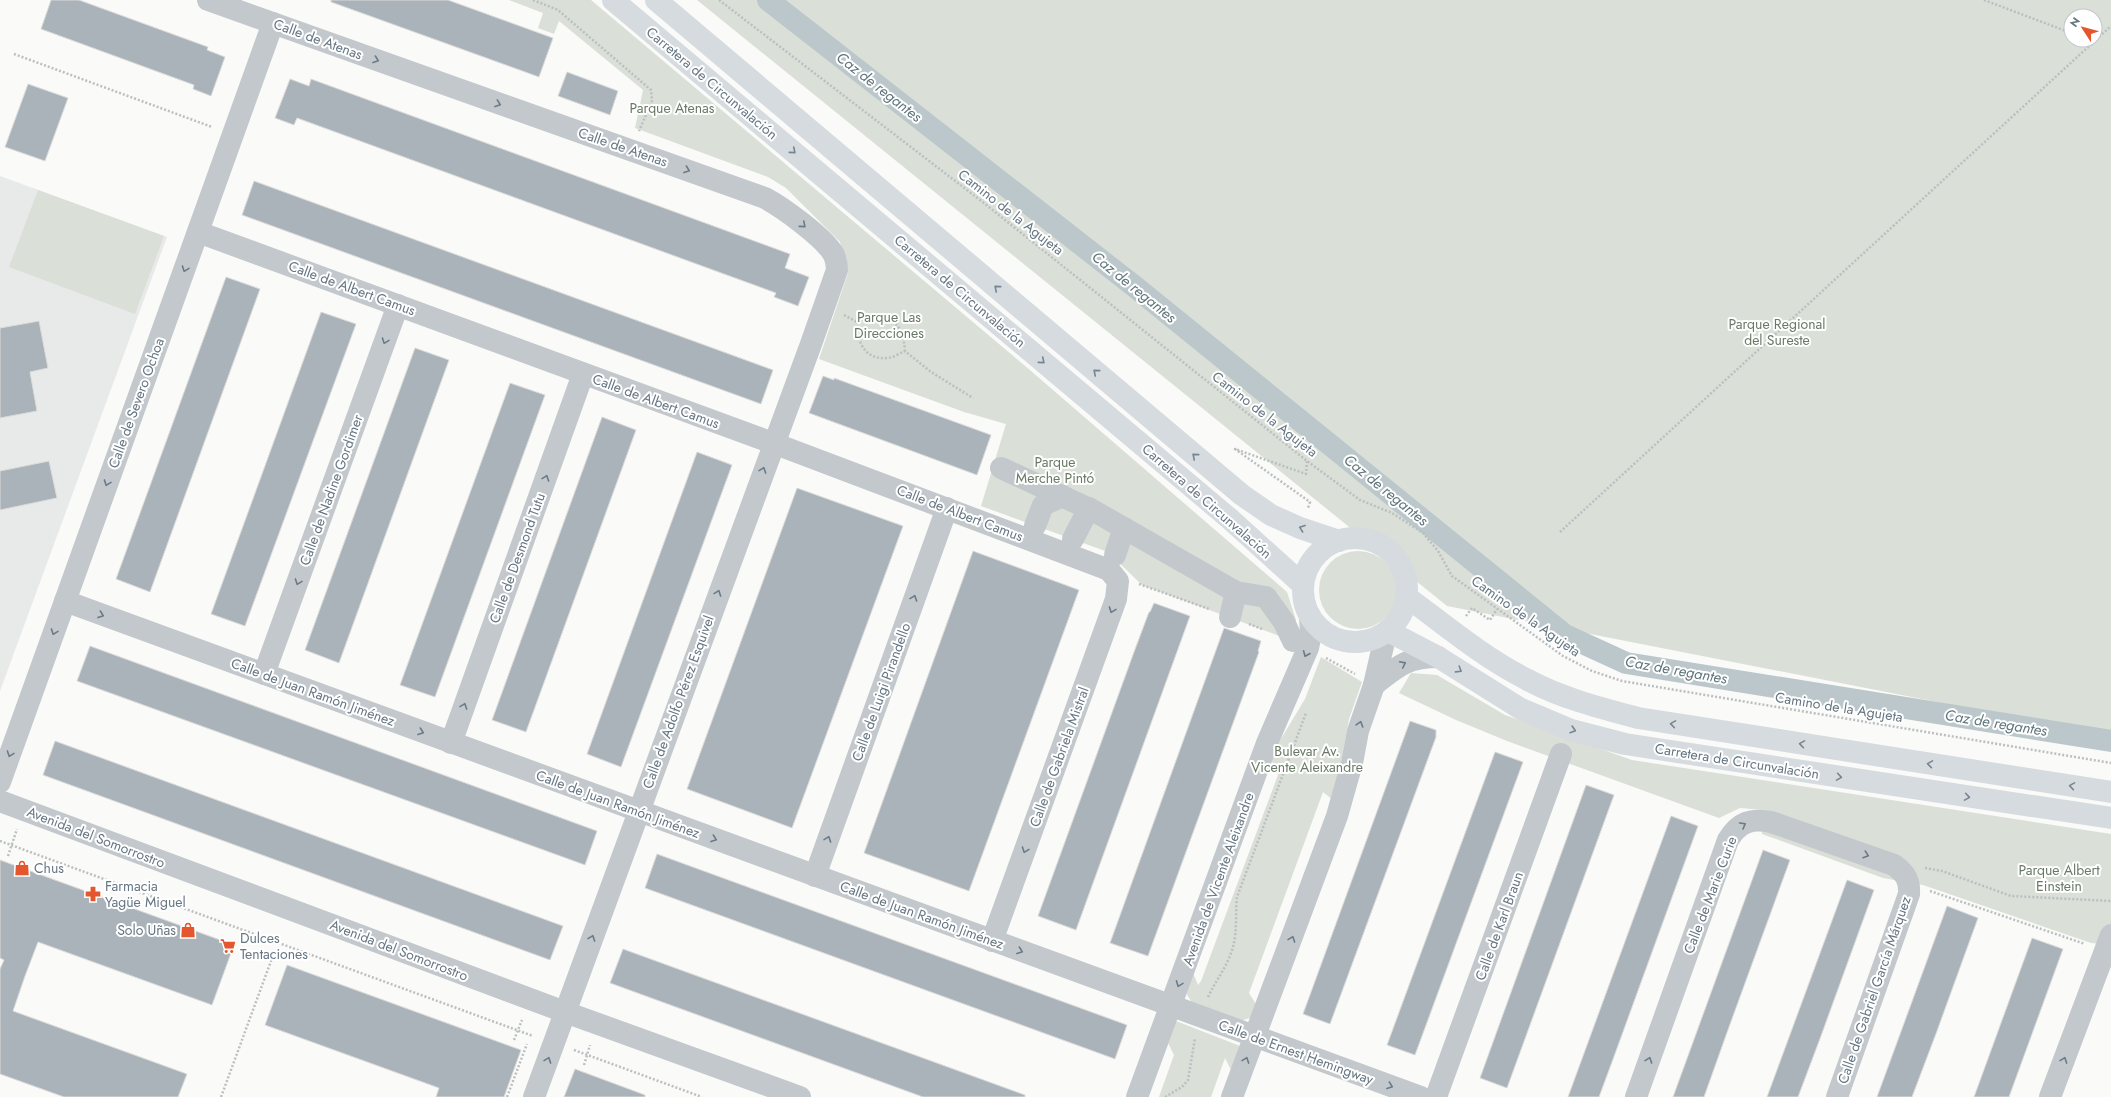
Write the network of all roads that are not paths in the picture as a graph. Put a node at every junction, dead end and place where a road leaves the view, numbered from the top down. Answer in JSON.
{"nodes":[{"id":1,"x":208,"y":0,"type":"edge"},
{"id":2,"x":613,"y":0,"type":"edge"},
{"id":3,"x":656,"y":0,"type":"edge"},
{"id":4,"x":273,"y":23,"type":"junction"},
{"id":5,"x":198,"y":232,"type":"junction"},
{"id":6,"x":398,"y":305,"type":"junction"},
{"id":7,"x":583,"y":374,"type":"junction"},
{"id":8,"x":773,"y":443,"type":"junction"},
{"id":9,"x":1001,"y":468,"type":"dead end"},
{"id":10,"x":1063,"y":496,"type":"junction"},
{"id":11,"x":947,"y":508,"type":"junction"},
{"id":12,"x":1089,"y":508,"type":"junction"},
{"id":13,"x":1035,"y":526,"type":"dead end"},
{"id":14,"x":1124,"y":528,"type":"junction"},
{"id":15,"x":1074,"y":539,"type":"dead end"},
{"id":16,"x":1339,"y":541,"type":"junction"},
{"id":17,"x":1114,"y":564,"type":"junction"},
{"id":18,"x":1303,"y":586,"type":"junction"},
{"id":19,"x":1236,"y":592,"type":"junction"},
{"id":20,"x":1407,"y":597,"type":"junction"},
{"id":21,"x":65,"y":601,"type":"junction"},
{"id":22,"x":1310,"y":616,"type":"junction"},
{"id":23,"x":1230,"y":617,"type":"road end"},
{"id":24,"x":1387,"y":632,"type":"junction"},
{"id":25,"x":1309,"y":649,"type":"junction"},
{"id":26,"x":1438,"y":656,"type":"junction"},
{"id":27,"x":264,"y":674,"type":"junction"},
{"id":28,"x":1374,"y":685,"type":"junction"},
{"id":29,"x":451,"y":743,"type":"junction"},
{"id":30,"x":1561,"y":754,"type":"dead end"},
{"id":31,"x":0,"y":782,"type":"edge"},
{"id":32,"x":2111,"y":792,"type":"edge"},
{"id":33,"x":0,"y":801,"type":"edge"},
{"id":34,"x":639,"y":811,"type":"junction"},
{"id":35,"x":2111,"y":818,"type":"edge"},
{"id":36,"x":1894,"y":865,"type":"joint"},
{"id":37,"x":815,"y":876,"type":"junction"},
{"id":38,"x":2111,"y":935,"type":"edge"},
{"id":39,"x":992,"y":940,"type":"junction"},
{"id":40,"x":1171,"y":1006,"type":"junction"},
{"id":41,"x":565,"y":1012,"type":"junction"},
{"id":42,"x":1254,"y":1037,"type":"junction"},
{"id":43,"x":534,"y":1097,"type":"edge"},
{"id":44,"x":800,"y":1097,"type":"edge"},
{"id":45,"x":1137,"y":1097,"type":"edge"},
{"id":46,"x":1232,"y":1097,"type":"edge"},
{"id":47,"x":1421,"y":1097,"type":"edge"},
{"id":48,"x":1436,"y":1097,"type":"edge"},
{"id":49,"x":1636,"y":1097,"type":"edge"},
{"id":50,"x":1837,"y":1097,"type":"edge"},
{"id":51,"x":2050,"y":1097,"type":"edge"}],
"edges":[{"from":1,"to":4,"type":"street","name":"Calle de Atenas"},
{"from":2,"to":18,"type":"main road","name":"Carretera de Circunvalación","one_way":true},
{"from":16,"to":3,"type":"main road","name":"Carretera de Circunvalación","one_way":true},
{"from":4,"to":5,"type":"street","name":"Calle de Severo Ochoa"},
{"from":4,"to":8,"type":"street","name":"Calle de Atenas","one_way":true},
{"from":5,"to":6,"type":"street","name":"Calle de Albert Camus"},
{"from":5,"to":21,"type":"street","name":"Calle de Severo Ochoa","one_way":true},
{"from":6,"to":7,"type":"street","name":"Calle de Albert Camus"},
{"from":6,"to":27,"type":"street","name":"Calle de Nadine Gordimer","one_way":true},
{"from":7,"to":8,"type":"street","name":"Calle de Albert Camus"},
{"from":29,"to":7,"type":"street","name":"Calle de Desmond Tutu","one_way":true},
{"from":8,"to":11,"type":"street","name":"Calle de Albert Camus"},
{"from":34,"to":8,"type":"street","name":"Calle de Adolfo Pérez Esquivel","one_way":true},
{"from":9,"to":10,"type":"street"},
{"from":10,"to":12,"type":"street"},
{"from":10,"to":13,"type":"street"},
{"from":11,"to":17,"type":"street","name":"Calle de Albert Camus"},
{"from":37,"to":11,"type":"street","name":"Calle de Luigi Pirandello","one_way":true},
{"from":12,"to":14,"type":"street"},
{"from":12,"to":15,"type":"street"},
{"from":14,"to":17,"type":"street"},
{"from":14,"to":19,"type":"street"},
{"from":16,"to":18,"type":"main road"},
{"from":16,"to":20,"type":"main road"},
{"from":17,"to":39,"type":"street","name":"Calle de Gabriela Mistral","one_way":true},
{"from":18,"to":22,"type":"main road"},
{"from":19,"to":23,"type":"street"},
{"from":19,"to":25,"type":"street"},
{"from":20,"to":24,"type":"main road"},
{"from":32,"to":20,"type":"main road","name":"Carretera de Circunvalación","one_way":true},
{"from":21,"to":27,"type":"street","name":"Calle de Juan Ramón Jiménez","one_way":true},
{"from":21,"to":31,"type":"street","name":"Calle de Severo Ochoa","one_way":true},
{"from":22,"to":24,"type":"main road"},
{"from":22,"to":25,"type":"street","name":"Avenida de Vicente Aleixandre"},
{"from":24,"to":26,"type":"main road","name":"Carretera de Circunvalación"},
{"from":24,"to":28,"type":"street"},
{"from":25,"to":40,"type":"street","name":"Avenida de Vicente Aleixandre","one_way":true},
{"from":28,"to":26,"type":"street","one_way":true},
{"from":26,"to":35,"type":"main road","name":"Carretera de Circunvalación","one_way":true},
{"from":27,"to":29,"type":"street","name":"Calle de Juan Ramón Jiménez","one_way":true},
{"from":42,"to":28,"type":"street","one_way":true},
{"from":29,"to":34,"type":"street","name":"Calle de Juan Ramón Jiménez"},
{"from":30,"to":48,"type":"street","name":"Calle de Karl Braun"},
{"from":33,"to":41,"type":"street","name":"Avenida del Somorrostro"},
{"from":34,"to":37,"type":"street","name":"Calle de Juan Ramón Jiménez","one_way":true},
{"from":41,"to":34,"type":"street","name":"Calle de Adolfo Pérez Esquivel","one_way":true},
{"from":49,"to":36,"type":"street","name":"Calle de Marie Curie","one_way":true},
{"from":36,"to":50,"type":"street","name":"Calle de Gabriel García Márquez"},
{"from":37,"to":39,"type":"street","name":"Calle de Juan Ramón Jiménez"},
{"from":51,"to":38,"type":"street","one_way":true},
{"from":39,"to":40,"type":"street","name":"Calle de Juan Ramón Jiménez","one_way":true},
{"from":40,"to":42,"type":"street","name":"Calle de Ernest Hemingway"},
{"from":40,"to":45,"type":"street","name":"Avenida de Vicente Aleixandre"},
{"from":43,"to":41,"type":"street","name":"Calle de Adolfo Pérez Esquivel","one_way":true},
{"from":41,"to":44,"type":"street","name":"Avenida del Somorrostro"},
{"from":46,"to":42,"type":"street","one_way":true},
{"from":42,"to":47,"type":"street","name":"Calle de Ernest Hemingway","one_way":true}]}
